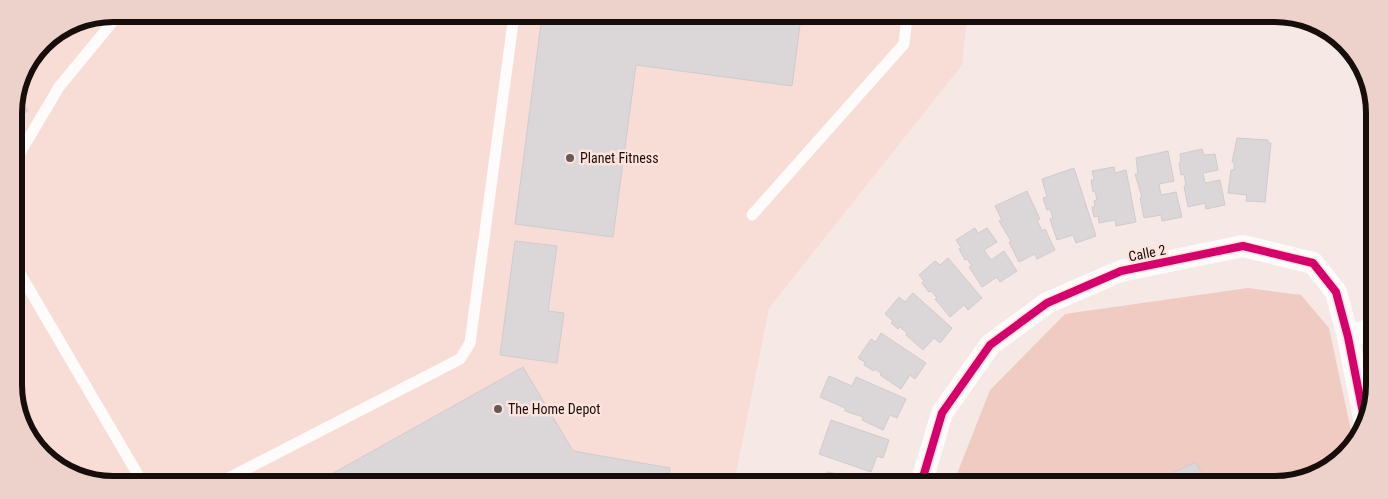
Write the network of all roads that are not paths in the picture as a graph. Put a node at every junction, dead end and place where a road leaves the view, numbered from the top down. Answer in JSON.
{"nodes":[{"id":1,"x":112,"y":22,"type":"edge"},
{"id":2,"x":513,"y":22,"type":"edge"},
{"id":3,"x":906,"y":22,"type":"edge"},
{"id":4,"x":23,"y":148,"type":"edge"},
{"id":5,"x":752,"y":215,"type":"dead end"},
{"id":6,"x":22,"y":278,"type":"edge"},
{"id":7,"x":1366,"y":330,"type":"edge"},
{"id":8,"x":1348,"y":337,"type":"junction"},
{"id":9,"x":1362,"y":408,"type":"edge"},
{"id":10,"x":139,"y":476,"type":"edge"},
{"id":11,"x":233,"y":476,"type":"edge"},
{"id":12,"x":923,"y":476,"type":"edge"}],
"edges":[{"from":1,"to":4,"type":"lane"},
{"from":2,"to":11,"type":"lane"},
{"from":3,"to":5,"type":"lane"},
{"from":6,"to":10,"type":"lane"},
{"from":7,"to":8,"type":"street"},
{"from":8,"to":9,"type":"street","name":"Calle 2"},
{"from":8,"to":12,"type":"street","name":"Calle 2"}]}
